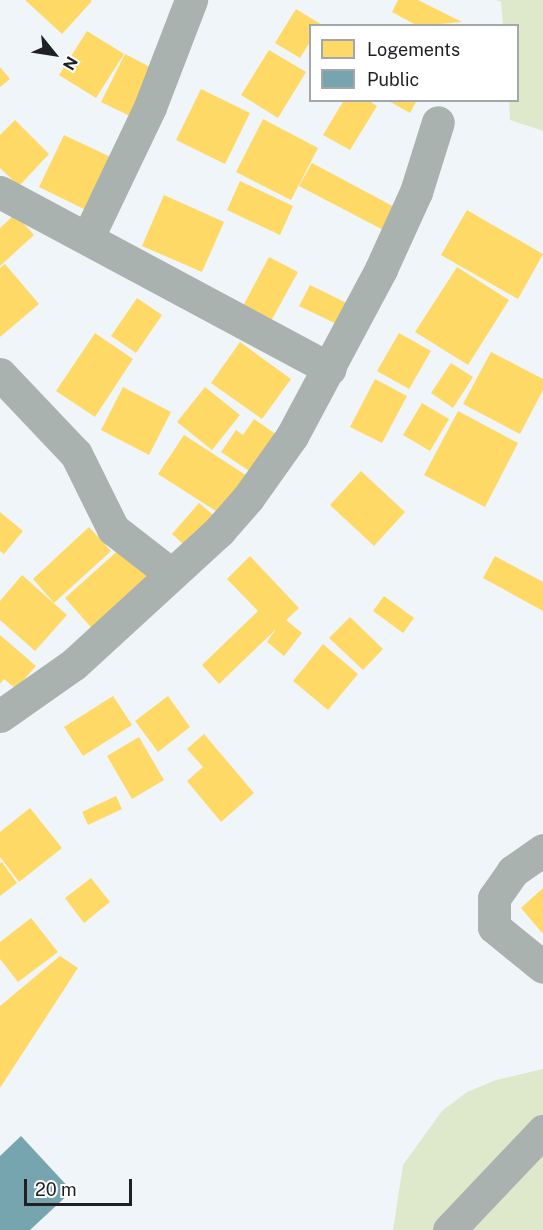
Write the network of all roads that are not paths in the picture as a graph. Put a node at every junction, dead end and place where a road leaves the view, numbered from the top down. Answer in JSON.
{"nodes":[{"id":1,"x":191,"y":0,"type":"edge"},
{"id":2,"x":438,"y":122,"type":"dead end"},
{"id":3,"x":0,"y":192,"type":"edge"},
{"id":4,"x":88,"y":237,"type":"junction"},
{"id":5,"x":330,"y":369,"type":"junction"},
{"id":6,"x":0,"y":374,"type":"edge"},
{"id":7,"x":171,"y":574,"type":"junction"},
{"id":8,"x":0,"y":716,"type":"edge"},
{"id":9,"x":543,"y":850,"type":"edge"},
{"id":10,"x":543,"y":967,"type":"edge"},
{"id":11,"x":543,"y":1131,"type":"edge"},
{"id":12,"x":449,"y":1230,"type":"edge"}],
"edges":[{"from":1,"to":4,"type":"street"},
{"from":2,"to":5,"type":"street"},
{"from":3,"to":4,"type":"street"},
{"from":4,"to":5,"type":"street"},
{"from":5,"to":7,"type":"street"},
{"from":6,"to":7,"type":"street"},
{"from":7,"to":8,"type":"street"},
{"from":9,"to":10,"type":"street"},
{"from":11,"to":12,"type":"street"}]}
